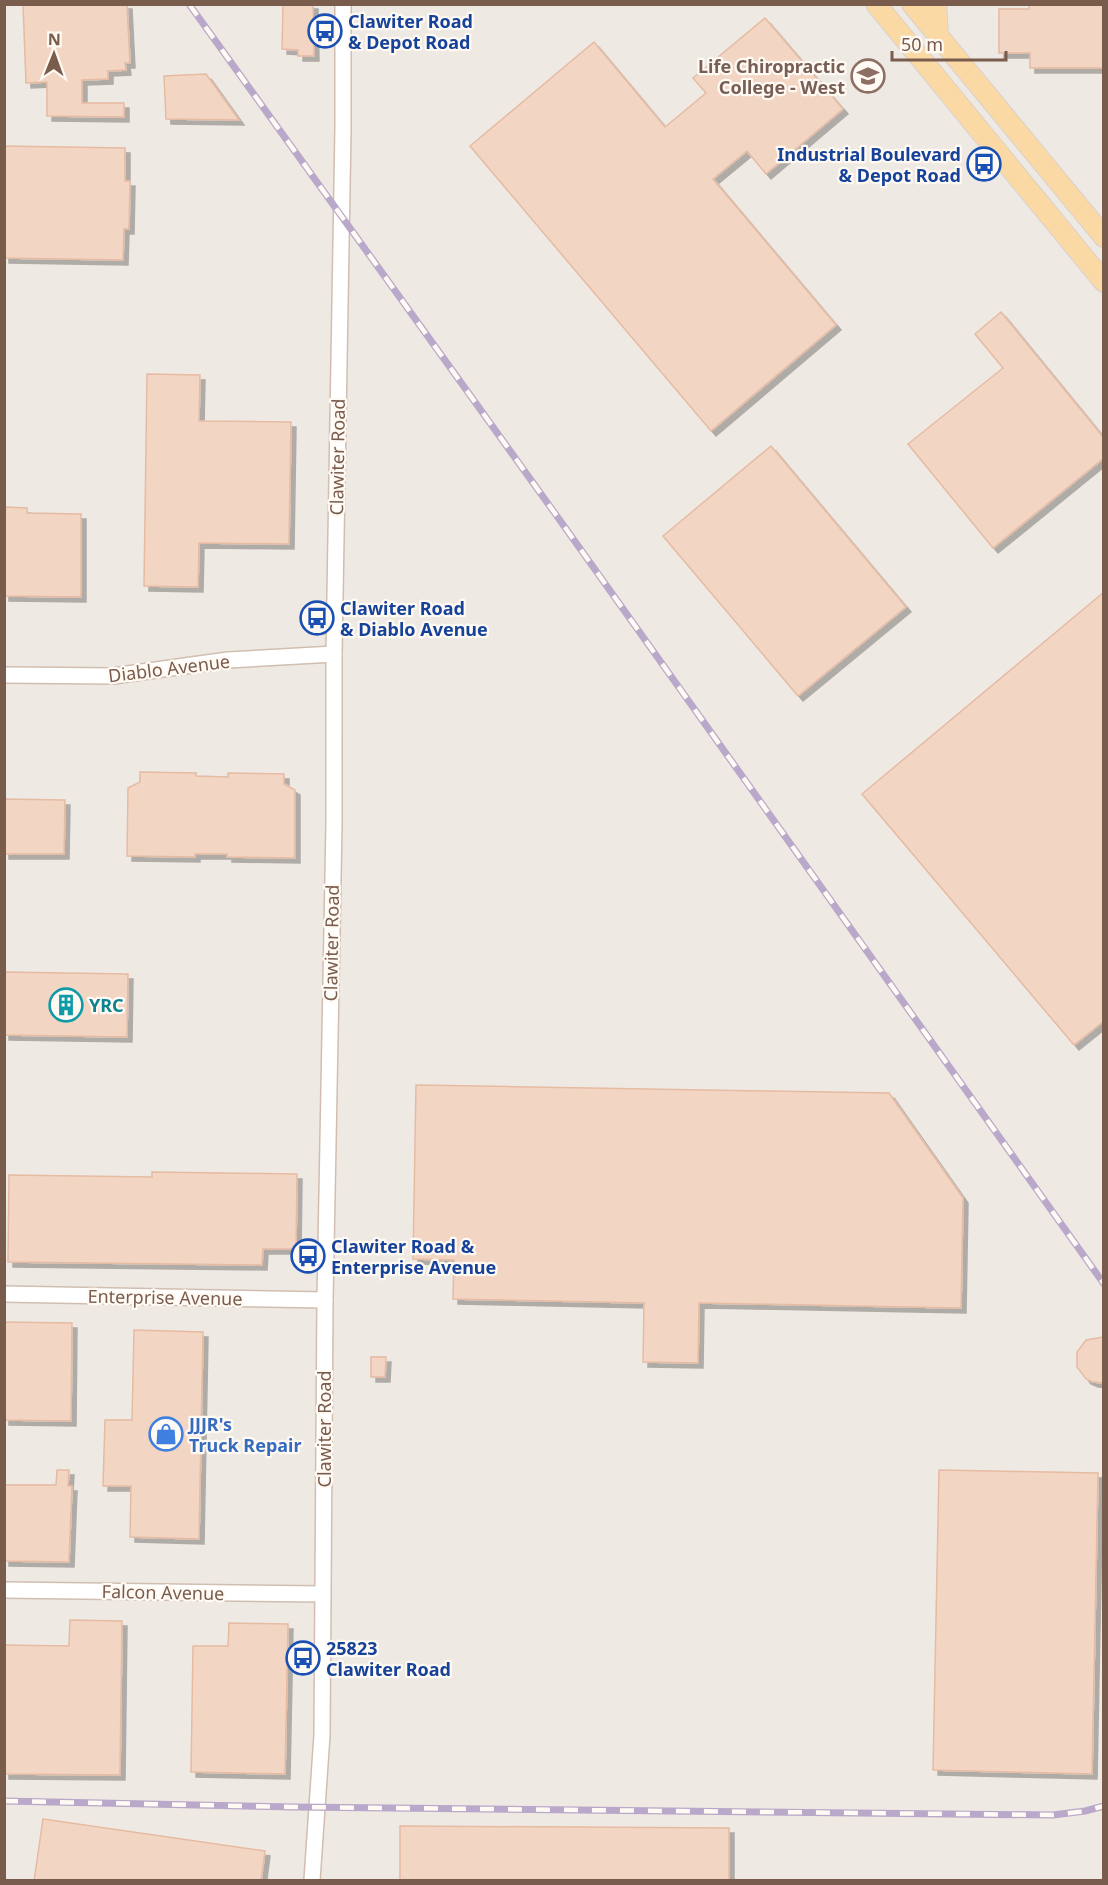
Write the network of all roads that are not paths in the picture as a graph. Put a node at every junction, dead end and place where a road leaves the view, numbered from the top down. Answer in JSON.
{"nodes":[{"id":1,"x":343,"y":4,"type":"edge"},
{"id":2,"x":876,"y":4,"type":"edge"},
{"id":3,"x":912,"y":4,"type":"edge"},
{"id":4,"x":936,"y":4,"type":"edge"},
{"id":5,"x":938,"y":35,"type":"junction"},
{"id":6,"x":1041,"y":207,"type":"junction"},
{"id":7,"x":1104,"y":237,"type":"edge"},
{"id":8,"x":1104,"y":248,"type":"edge"},
{"id":9,"x":1104,"y":282,"type":"edge"},
{"id":10,"x":334,"y":654,"type":"junction"},
{"id":11,"x":4,"y":675,"type":"edge"},
{"id":12,"x":4,"y":1294,"type":"edge"},
{"id":13,"x":325,"y":1300,"type":"junction"},
{"id":14,"x":4,"y":1590,"type":"edge"},
{"id":15,"x":322,"y":1594,"type":"junction"},
{"id":16,"x":312,"y":1881,"type":"edge"}],
"edges":[{"from":1,"to":10,"type":"street","name":"Clawiter Road"},
{"from":2,"to":6,"type":"main road"},
{"from":3,"to":5,"type":"main road"},
{"from":4,"to":5,"type":"main road"},
{"from":5,"to":7,"type":"main road"},
{"from":6,"to":8,"type":"main road"},
{"from":6,"to":9,"type":"main road"},
{"from":10,"to":11,"type":"street","name":"Diablo Avenue"},
{"from":10,"to":13,"type":"street","name":"Clawiter Road"},
{"from":12,"to":13,"type":"street","name":"Enterprise Avenue"},
{"from":13,"to":15,"type":"street","name":"Clawiter Road"},
{"from":14,"to":15,"type":"street","name":"Falcon Avenue"},
{"from":15,"to":16,"type":"street","name":"Clawiter Road"}]}
